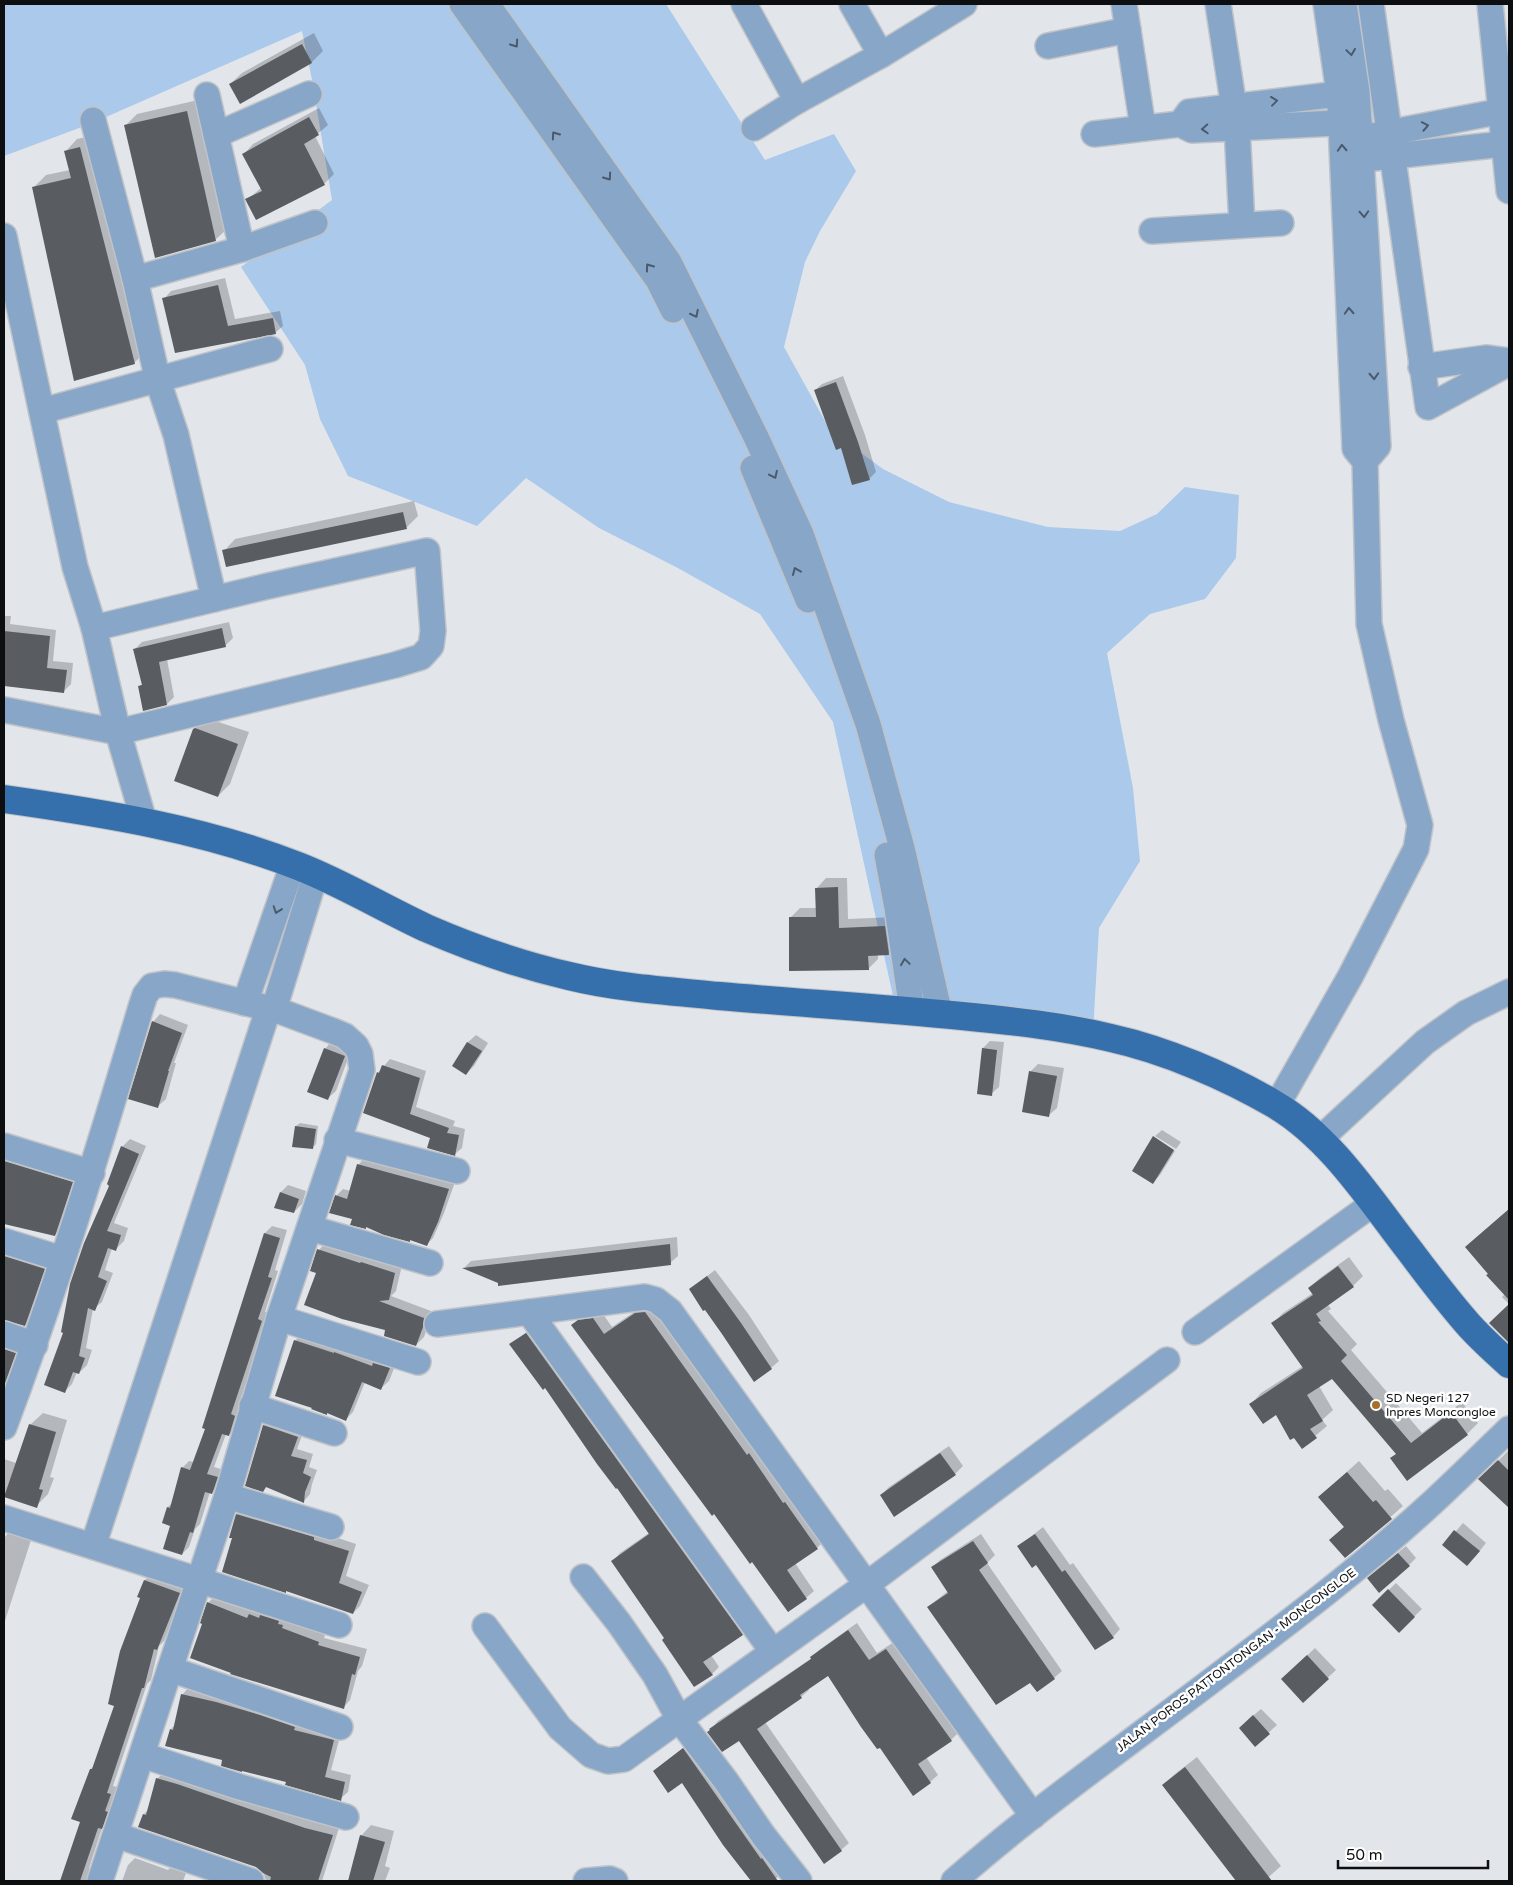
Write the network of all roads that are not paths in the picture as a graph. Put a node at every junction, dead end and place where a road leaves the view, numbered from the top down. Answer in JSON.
{"nodes":[{"id":1,"x":462,"y":4,"type":"edge"},
{"id":2,"x":487,"y":4,"type":"edge"},
{"id":3,"x":744,"y":4,"type":"edge"},
{"id":4,"x":852,"y":4,"type":"edge"},
{"id":5,"x":962,"y":4,"type":"edge"},
{"id":6,"x":1124,"y":4,"type":"edge"},
{"id":7,"x":1218,"y":4,"type":"edge"},
{"id":8,"x":1326,"y":4,"type":"edge"},
{"id":9,"x":1344,"y":4,"type":"edge"},
{"id":10,"x":1371,"y":4,"type":"edge"},
{"id":11,"x":1490,"y":4,"type":"edge"},
{"id":12,"x":1128,"y":30,"type":"junction"},
{"id":13,"x":1048,"y":46,"type":"dead end"},
{"id":14,"x":881,"y":55,"type":"junction"},
{"id":15,"x":1348,"y":92,"type":"junction"},
{"id":16,"x":309,"y":94,"type":"dead end"},
{"id":17,"x":207,"y":95,"type":"dead end"},
{"id":18,"x":797,"y":101,"type":"junction"},
{"id":19,"x":1502,"y":111,"type":"junction"},
{"id":20,"x":1235,"y":117,"type":"junction"},
{"id":21,"x":93,"y":120,"type":"dead end"},
{"id":22,"x":754,"y":128,"type":"dead end"},
{"id":23,"x":1143,"y":128,"type":"junction"},
{"id":24,"x":216,"y":134,"type":"junction"},
{"id":25,"x":1094,"y":134,"type":"dead end"},
{"id":26,"x":1355,"y":136,"type":"junction"},
{"id":27,"x":1503,"y":144,"type":"junction"},
{"id":28,"x":1390,"y":145,"type":"junction"},
{"id":29,"x":1509,"y":191,"type":"edge"},
{"id":30,"x":315,"y":223,"type":"dead end"},
{"id":31,"x":1281,"y":223,"type":"dead end"},
{"id":32,"x":1242,"y":225,"type":"junction"},
{"id":33,"x":1152,"y":231,"type":"dead end"},
{"id":34,"x":4,"y":236,"type":"edge"},
{"id":35,"x":242,"y":249,"type":"junction"},
{"id":36,"x":135,"y":279,"type":"junction"},
{"id":37,"x":270,"y":349,"type":"dead end"},
{"id":38,"x":1509,"y":362,"type":"edge"},
{"id":39,"x":1421,"y":367,"type":"junction"},
{"id":40,"x":158,"y":380,"type":"junction"},
{"id":41,"x":42,"y":411,"type":"junction"},
{"id":42,"x":1365,"y":461,"type":"junction"},
{"id":43,"x":214,"y":599,"type":"junction"},
{"id":44,"x":94,"y":628,"type":"junction"},
{"id":45,"x":5,"y":710,"type":"dead end"},
{"id":46,"x":118,"y":732,"type":"junction"},
{"id":47,"x":4,"y":799,"type":"edge"},
{"id":48,"x":144,"y":821,"type":"junction"},
{"id":49,"x":304,"y":869,"type":"junction"},
{"id":50,"x":1509,"y":992,"type":"edge"},
{"id":51,"x":262,"y":1006,"type":"junction"},
{"id":52,"x":912,"y":1010,"type":"junction"},
{"id":53,"x":940,"y":1014,"type":"junction"},
{"id":54,"x":1277,"y":1105,"type":"junction"},
{"id":55,"x":337,"y":1140,"type":"junction"},
{"id":56,"x":1319,"y":1140,"type":"junction"},
{"id":57,"x":4,"y":1146,"type":"edge"},
{"id":58,"x":457,"y":1171,"type":"dead end"},
{"id":59,"x":92,"y":1173,"type":"junction"},
{"id":60,"x":1374,"y":1203,"type":"junction"},
{"id":61,"x":310,"y":1228,"type":"junction"},
{"id":62,"x":4,"y":1241,"type":"edge"},
{"id":63,"x":62,"y":1259,"type":"junction"},
{"id":64,"x":430,"y":1264,"type":"dead end"},
{"id":65,"x":529,"y":1312,"type":"junction"},
{"id":66,"x":279,"y":1318,"type":"junction"},
{"id":67,"x":436,"y":1324,"type":"dead end"},
{"id":68,"x":1195,"y":1332,"type":"dead end"},
{"id":69,"x":4,"y":1334,"type":"edge"},
{"id":70,"x":35,"y":1345,"type":"junction"},
{"id":71,"x":1167,"y":1360,"type":"dead end"},
{"id":72,"x":418,"y":1362,"type":"dead end"},
{"id":73,"x":1509,"y":1364,"type":"edge"},
{"id":74,"x":252,"y":1406,"type":"junction"},
{"id":75,"x":4,"y":1427,"type":"edge"},
{"id":76,"x":1509,"y":1429,"type":"edge"},
{"id":77,"x":334,"y":1433,"type":"dead end"},
{"id":78,"x":227,"y":1496,"type":"junction"},
{"id":79,"x":4,"y":1518,"type":"edge"},
{"id":80,"x":331,"y":1526,"type":"dead end"},
{"id":81,"x":93,"y":1546,"type":"junction"},
{"id":82,"x":583,"y":1577,"type":"dead end"},
{"id":83,"x":199,"y":1580,"type":"junction"},
{"id":84,"x":866,"y":1585,"type":"junction"},
{"id":85,"x":339,"y":1625,"type":"dead end"},
{"id":86,"x":485,"y":1626,"type":"dead end"},
{"id":87,"x":773,"y":1652,"type":"junction"},
{"id":88,"x":170,"y":1669,"type":"junction"},
{"id":89,"x":679,"y":1719,"type":"junction"},
{"id":90,"x":340,"y":1727,"type":"dead end"},
{"id":91,"x":142,"y":1755,"type":"junction"},
{"id":92,"x":1033,"y":1816,"type":"junction"},
{"id":93,"x":346,"y":1817,"type":"dead end"},
{"id":94,"x":116,"y":1835,"type":"junction"},
{"id":95,"x":195,"y":1873,"type":"edge"},
{"id":96,"x":100,"y":1881,"type":"edge"},
{"id":97,"x":252,"y":1881,"type":"edge"},
{"id":98,"x":586,"y":1881,"type":"edge"},
{"id":99,"x":615,"y":1881,"type":"edge"},
{"id":100,"x":799,"y":1881,"type":"edge"},
{"id":101,"x":954,"y":1881,"type":"edge"}],
"edges":[{"from":52,"to":1,"type":"street","one_way":true},
{"from":2,"to":53,"type":"street","one_way":true},
{"from":3,"to":18,"type":"street"},
{"from":4,"to":14,"type":"street"},
{"from":5,"to":14,"type":"street"},
{"from":6,"to":12,"type":"street"},
{"from":7,"to":20,"type":"street"},
{"from":8,"to":15,"type":"street"},
{"from":9,"to":15,"type":"street","one_way":true},
{"from":10,"to":28,"type":"street"},
{"from":11,"to":19,"type":"street"},
{"from":12,"to":13,"type":"street"},
{"from":12,"to":23,"type":"street"},
{"from":14,"to":18,"type":"street"},
{"from":20,"to":15,"type":"street","one_way":true},
{"from":15,"to":26,"type":"street"},
{"from":16,"to":24,"type":"street"},
{"from":17,"to":24,"type":"street"},
{"from":18,"to":22,"type":"street"},
{"from":19,"to":27,"type":"street"},
{"from":28,"to":19,"type":"street","one_way":true},
{"from":20,"to":23,"type":"street"},
{"from":20,"to":26,"type":"street"},
{"from":20,"to":32,"type":"street"},
{"from":21,"to":36,"type":"street"},
{"from":23,"to":25,"type":"street"},
{"from":24,"to":35,"type":"street"},
{"from":26,"to":28,"type":"street"},
{"from":42,"to":26,"type":"street","one_way":true},
{"from":26,"to":42,"type":"street","one_way":true},
{"from":27,"to":28,"type":"street"},
{"from":27,"to":29,"type":"street"},
{"from":28,"to":39,"type":"street"},
{"from":30,"to":35,"type":"street"},
{"from":31,"to":32,"type":"street"},
{"from":32,"to":33,"type":"street"},
{"from":34,"to":41,"type":"street"},
{"from":35,"to":36,"type":"street"},
{"from":36,"to":40,"type":"street"},
{"from":37,"to":40,"type":"street"},
{"from":38,"to":39,"type":"street"},
{"from":38,"to":39,"type":"street"},
{"from":40,"to":41,"type":"street"},
{"from":40,"to":43,"type":"street"},
{"from":41,"to":44,"type":"street"},
{"from":42,"to":54,"type":"street"},
{"from":43,"to":44,"type":"street"},
{"from":43,"to":46,"type":"street"},
{"from":44,"to":46,"type":"street"},
{"from":45,"to":46,"type":"street"},
{"from":46,"to":48,"type":"street"},
{"from":47,"to":48,"type":"main road"},
{"from":48,"to":49,"type":"main road"},
{"from":49,"to":51,"type":"street"},
{"from":49,"to":52,"type":"main road"},
{"from":50,"to":56,"type":"street"},
{"from":51,"to":55,"type":"street"},
{"from":51,"to":59,"type":"street"},
{"from":51,"to":81,"type":"street"},
{"from":52,"to":53,"type":"main road"},
{"from":53,"to":54,"type":"main road"},
{"from":54,"to":56,"type":"main road"},
{"from":55,"to":58,"type":"street"},
{"from":55,"to":61,"type":"street"},
{"from":56,"to":60,"type":"main road"},
{"from":57,"to":59,"type":"street"},
{"from":59,"to":63,"type":"street"},
{"from":60,"to":68,"type":"street"},
{"from":60,"to":73,"type":"main road"},
{"from":61,"to":64,"type":"street"},
{"from":61,"to":66,"type":"street"},
{"from":62,"to":63,"type":"street"},
{"from":63,"to":70,"type":"street"},
{"from":65,"to":67,"type":"street"},
{"from":65,"to":84,"type":"street"},
{"from":65,"to":87,"type":"street"},
{"from":66,"to":72,"type":"street"},
{"from":66,"to":74,"type":"street"},
{"from":69,"to":70,"type":"street"},
{"from":70,"to":75,"type":"street"},
{"from":71,"to":84,"type":"street"},
{"from":74,"to":77,"type":"street"},
{"from":74,"to":78,"type":"street"},
{"from":76,"to":92,"type":"street","name":"JALAN POROS PATTONTONGAN - MONCONGLOE"},
{"from":78,"to":80,"type":"street"},
{"from":78,"to":83,"type":"street"},
{"from":79,"to":81,"type":"street"},
{"from":81,"to":83,"type":"street"},
{"from":82,"to":89,"type":"street"},
{"from":83,"to":85,"type":"street"},
{"from":83,"to":88,"type":"street"},
{"from":84,"to":87,"type":"street"},
{"from":84,"to":92,"type":"street"},
{"from":86,"to":89,"type":"street"},
{"from":87,"to":89,"type":"street"},
{"from":88,"to":90,"type":"street"},
{"from":88,"to":91,"type":"street"},
{"from":89,"to":100,"type":"street"},
{"from":91,"to":93,"type":"street"},
{"from":91,"to":94,"type":"street"},
{"from":92,"to":101,"type":"street","name":"JALAN POROS PATTONTONGAN - MONCONGLOE"},
{"from":94,"to":95,"type":"street"},
{"from":94,"to":96,"type":"street"},
{"from":95,"to":97,"type":"street"},
{"from":98,"to":99,"type":"street"}]}
